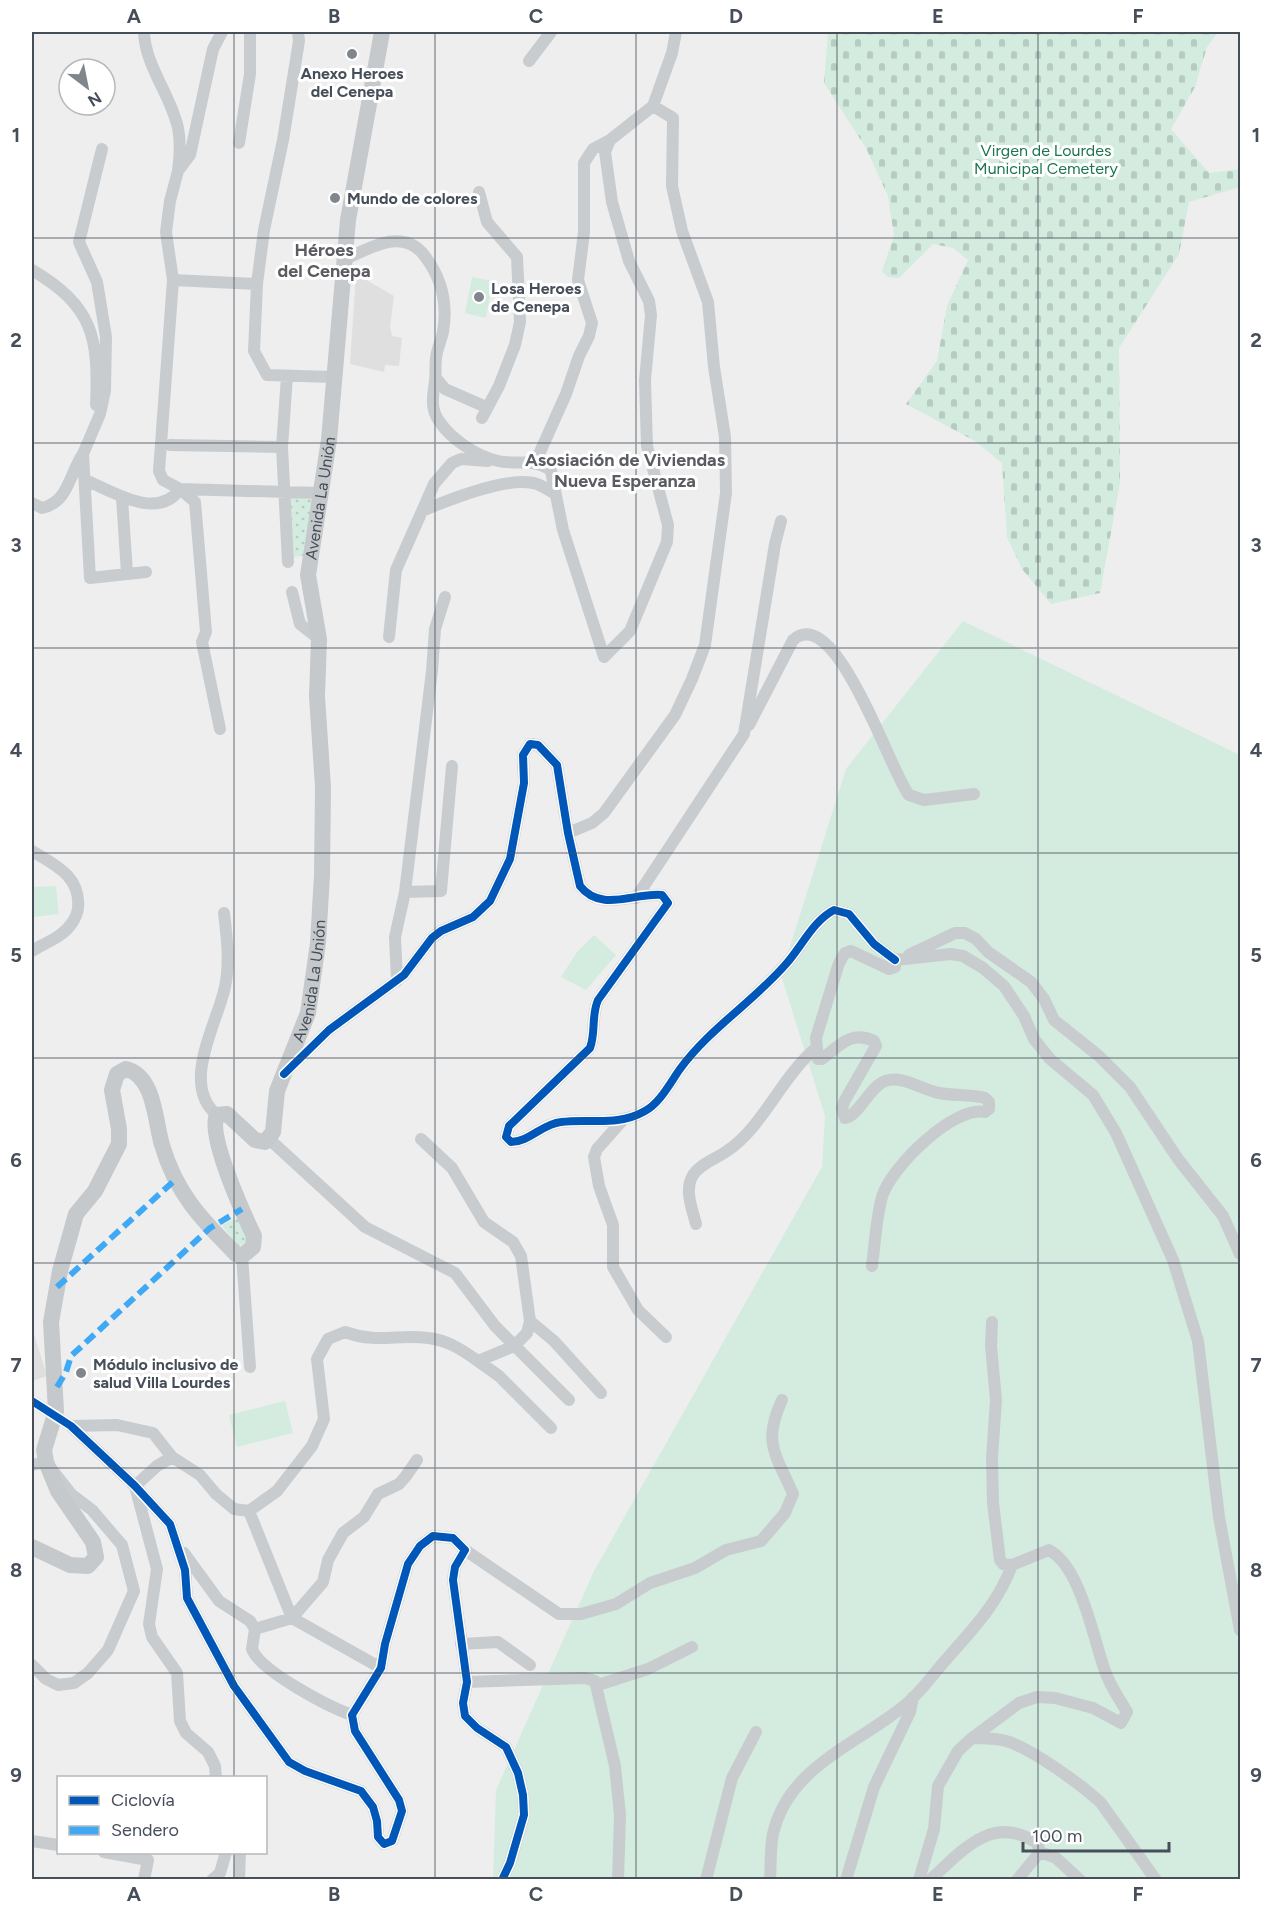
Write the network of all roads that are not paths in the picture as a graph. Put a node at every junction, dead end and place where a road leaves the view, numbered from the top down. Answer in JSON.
{"nodes":[{"id":1,"x":144,"y":32,"type":"edge"},
{"id":2,"x":222,"y":32,"type":"edge"},
{"id":3,"x":250,"y":32,"type":"edge"},
{"id":4,"x":298,"y":32,"type":"edge"},
{"id":5,"x":382,"y":32,"type":"edge"},
{"id":6,"x":551,"y":32,"type":"edge"},
{"id":7,"x":676,"y":32,"type":"edge"},
{"id":8,"x":530,"y":61,"type":"dead end"},
{"id":9,"x":653,"y":106,"type":"junction"},
{"id":10,"x":610,"y":140,"type":"junction"},
{"id":11,"x":239,"y":143,"type":"dead end"},
{"id":12,"x":102,"y":149,"type":"dead end"},
{"id":13,"x":178,"y":171,"type":"junction"},
{"id":14,"x":479,"y":192,"type":"dead end"},
{"id":15,"x":346,"y":259,"type":"junction"},
{"id":16,"x":32,"y":270,"type":"edge"},
{"id":17,"x":173,"y":280,"type":"junction"},
{"id":18,"x":257,"y":284,"type":"junction"},
{"id":19,"x":287,"y":376,"type":"junction"},
{"id":20,"x":333,"y":377,"type":"junction"},
{"id":21,"x":436,"y":378,"type":"junction"},
{"id":22,"x":94,"y":427,"type":"junction"},
{"id":23,"x":170,"y":445,"type":"dead end"},
{"id":24,"x":282,"y":447,"type":"junction"},
{"id":25,"x":83,"y":454,"type":"junction"},
{"id":26,"x":498,"y":461,"type":"junction"},
{"id":27,"x":525,"y":463,"type":"junction"},
{"id":28,"x":85,"y":480,"type":"junction"},
{"id":29,"x":180,"y":489,"type":"junction"},
{"id":30,"x":283,"y":493,"type":"junction"},
{"id":31,"x":322,"y":493,"type":"junction"},
{"id":32,"x":554,"y":493,"type":"junction"},
{"id":33,"x":122,"y":498,"type":"junction"},
{"id":34,"x":32,"y":503,"type":"edge"},
{"id":35,"x":422,"y":511,"type":"junction"},
{"id":36,"x":781,"y":521,"type":"dead end"},
{"id":37,"x":288,"y":562,"type":"dead end"},
{"id":38,"x":146,"y":572,"type":"dead end"},
{"id":39,"x":128,"y":573,"type":"junction"},
{"id":40,"x":292,"y":591,"type":"dead end"},
{"id":41,"x":445,"y":597,"type":"dead end"},
{"id":42,"x":388,"y":637,"type":"dead end"},
{"id":43,"x":319,"y":639,"type":"junction"},
{"id":44,"x":220,"y":729,"type":"dead end"},
{"id":45,"x":744,"y":734,"type":"junction"},
{"id":46,"x":452,"y":766,"type":"dead end"},
{"id":47,"x":974,"y":794,"type":"dead end"},
{"id":48,"x":568,"y":833,"type":"junction"},
{"id":49,"x":32,"y":851,"type":"edge"},
{"id":50,"x":405,"y":892,"type":"junction"},
{"id":51,"x":636,"y":898,"type":"junction"},
{"id":52,"x":224,"y":913,"type":"dead end"},
{"id":53,"x":32,"y":951,"type":"edge"},
{"id":54,"x":900,"y":959,"type":"junction"},
{"id":55,"x":397,"y":981,"type":"junction"},
{"id":56,"x":817,"y":1047,"type":"junction"},
{"id":57,"x":284,"y":1074,"type":"junction"},
{"id":58,"x":217,"y":1115,"type":"junction"},
{"id":59,"x":622,"y":1120,"type":"junction"},
{"id":60,"x":269,"y":1139,"type":"junction"},
{"id":61,"x":421,"y":1139,"type":"dead end"},
{"id":62,"x":696,"y":1224,"type":"dead end"},
{"id":63,"x":1240,"y":1254,"type":"edge"},
{"id":64,"x":242,"y":1256,"type":"junction"},
{"id":65,"x":872,"y":1266,"type":"dead end"},
{"id":66,"x":530,"y":1321,"type":"junction"},
{"id":67,"x":992,"y":1322,"type":"dead end"},
{"id":68,"x":666,"y":1337,"type":"dead end"},
{"id":69,"x":514,"y":1346,"type":"junction"},
{"id":70,"x":478,"y":1361,"type":"junction"},
{"id":71,"x":250,"y":1367,"type":"dead end"},
{"id":72,"x":601,"y":1393,"type":"dead end"},
{"id":73,"x":569,"y":1400,"type":"dead end"},
{"id":74,"x":782,"y":1400,"type":"dead end"},
{"id":75,"x":32,"y":1401,"type":"edge"},
{"id":76,"x":54,"y":1416,"type":"junction"},
{"id":77,"x":71,"y":1426,"type":"junction"},
{"id":78,"x":551,"y":1428,"type":"dead end"},
{"id":79,"x":172,"y":1457,"type":"junction"},
{"id":80,"x":417,"y":1460,"type":"dead end"},
{"id":81,"x":39,"y":1463,"type":"edge"},
{"id":82,"x":135,"y":1486,"type":"junction"},
{"id":83,"x":249,"y":1510,"type":"junction"},
{"id":84,"x":32,"y":1547,"type":"edge"},
{"id":85,"x":180,"y":1547,"type":"junction"},
{"id":86,"x":465,"y":1550,"type":"junction"},
{"id":87,"x":1012,"y":1565,"type":"junction"},
{"id":88,"x":292,"y":1618,"type":"junction"},
{"id":89,"x":255,"y":1629,"type":"junction"},
{"id":90,"x":1240,"y":1630,"type":"edge"},
{"id":91,"x":461,"y":1644,"type":"junction"},
{"id":92,"x":692,"y":1647,"type":"dead end"},
{"id":93,"x":32,"y":1665,"type":"edge"},
{"id":94,"x":530,"y":1665,"type":"dead end"},
{"id":95,"x":381,"y":1668,"type":"junction"},
{"id":96,"x":467,"y":1682,"type":"junction"},
{"id":97,"x":598,"y":1685,"type":"junction"},
{"id":98,"x":913,"y":1697,"type":"junction"},
{"id":99,"x":352,"y":1715,"type":"junction"},
{"id":100,"x":756,"y":1732,"type":"dead end"},
{"id":101,"x":972,"y":1738,"type":"junction"},
{"id":102,"x":216,"y":1776,"type":"edge"},
{"id":103,"x":32,"y":1841,"type":"edge"},
{"id":104,"x":57,"y":1845,"type":"edge"},
{"id":105,"x":1040,"y":1852,"type":"junction"},
{"id":106,"x":115,"y":1854,"type":"edge"},
{"id":107,"x":225,"y":1854,"type":"edge"},
{"id":108,"x":240,"y":1854,"type":"edge"},
{"id":109,"x":144,"y":1880,"type":"edge"},
{"id":110,"x":212,"y":1880,"type":"edge"},
{"id":111,"x":239,"y":1880,"type":"edge"},
{"id":112,"x":501,"y":1880,"type":"edge"},
{"id":113,"x":618,"y":1880,"type":"edge"},
{"id":114,"x":706,"y":1880,"type":"edge"},
{"id":115,"x":770,"y":1880,"type":"edge"},
{"id":116,"x":846,"y":1880,"type":"edge"},
{"id":117,"x":919,"y":1880,"type":"edge"},
{"id":118,"x":930,"y":1880,"type":"edge"},
{"id":119,"x":1017,"y":1880,"type":"edge"},
{"id":120,"x":1080,"y":1880,"type":"edge"},
{"id":121,"x":1156,"y":1880,"type":"edge"}],
"edges":[{"from":1,"to":13,"type":"street"},
{"from":2,"to":13,"type":"street"},
{"from":3,"to":11,"type":"street"},
{"from":4,"to":18,"type":"street"},
{"from":5,"to":15,"type":"main road","name":"Avenida La Unión"},
{"from":6,"to":8,"type":"street"},
{"from":7,"to":9,"type":"street"},
{"from":9,"to":10,"type":"street"},
{"from":9,"to":48,"type":"street"},
{"from":10,"to":27,"type":"street"},
{"from":10,"to":32,"type":"street"},
{"from":12,"to":22,"type":"street"},
{"from":13,"to":17,"type":"street"},
{"from":14,"to":21,"type":"street"},
{"from":15,"to":20,"type":"main road","name":"Avenida La Unión"},
{"from":15,"to":21,"type":"street"},
{"from":16,"to":22,"type":"street"},
{"from":17,"to":18,"type":"street"},
{"from":17,"to":29,"type":"street"},
{"from":18,"to":19,"type":"street"},
{"from":19,"to":20,"type":"street"},
{"from":19,"to":24,"type":"street"},
{"from":20,"to":31,"type":"main road","name":"Avenida La Unión"},
{"from":21,"to":26,"type":"street"},
{"from":22,"to":25,"type":"street"},
{"from":23,"to":24,"type":"street"},
{"from":24,"to":30,"type":"street"},
{"from":25,"to":28,"type":"street"},
{"from":25,"to":34,"type":"street"},
{"from":26,"to":27,"type":"street"},
{"from":26,"to":35,"type":"street"},
{"from":27,"to":32,"type":"street"},
{"from":28,"to":33,"type":"street"},
{"from":28,"to":39,"type":"street"},
{"from":29,"to":30,"type":"street"},
{"from":29,"to":33,"type":"street"},
{"from":29,"to":44,"type":"street"},
{"from":30,"to":31,"type":"street"},
{"from":30,"to":37,"type":"street"},
{"from":31,"to":43,"type":"main road","name":"Avenida La Unión"},
{"from":32,"to":35,"type":"street"},
{"from":33,"to":39,"type":"street"},
{"from":35,"to":42,"type":"street"},
{"from":36,"to":45,"type":"street"},
{"from":38,"to":39,"type":"street"},
{"from":40,"to":43,"type":"street"},
{"from":41,"to":50,"type":"street"},
{"from":43,"to":57,"type":"main road","name":"Avenida La Unión"},
{"from":45,"to":47,"type":"street"},
{"from":45,"to":51,"type":"street"},
{"from":46,"to":50,"type":"street"},
{"from":48,"to":51,"type":"street"},
{"from":48,"to":55,"type":"street"},
{"from":49,"to":53,"type":"street"},
{"from":50,"to":55,"type":"street"},
{"from":51,"to":59,"type":"street"},
{"from":52,"to":58,"type":"street"},
{"from":54,"to":56,"type":"street"},
{"from":54,"to":59,"type":"street"},
{"from":54,"to":63,"type":"street"},
{"from":54,"to":90,"type":"street"},
{"from":55,"to":57,"type":"street"},
{"from":56,"to":62,"type":"street"},
{"from":56,"to":65,"type":"street"},
{"from":57,"to":60,"type":"main road","name":"Avenida La Unión"},
{"from":58,"to":60,"type":"main road"},
{"from":58,"to":64,"type":"main road"},
{"from":59,"to":68,"type":"street"},
{"from":60,"to":69,"type":"street"},
{"from":61,"to":66,"type":"street"},
{"from":64,"to":71,"type":"street"},
{"from":64,"to":76,"type":"main road"},
{"from":66,"to":69,"type":"street"},
{"from":66,"to":72,"type":"street"},
{"from":67,"to":87,"type":"street"},
{"from":69,"to":70,"type":"street"},
{"from":69,"to":73,"type":"street"},
{"from":70,"to":78,"type":"street"},
{"from":70,"to":83,"type":"street"},
{"from":74,"to":86,"type":"street"},
{"from":75,"to":76,"type":"street"},
{"from":76,"to":77,"type":"street"},
{"from":76,"to":81,"type":"main road"},
{"from":77,"to":79,"type":"street"},
{"from":77,"to":82,"type":"street"},
{"from":79,"to":82,"type":"street"},
{"from":79,"to":83,"type":"street"},
{"from":80,"to":88,"type":"street"},
{"from":81,"to":84,"type":"main road"},
{"from":81,"to":93,"type":"street"},
{"from":82,"to":85,"type":"street"},
{"from":82,"to":102,"type":"street"},
{"from":83,"to":88,"type":"street"},
{"from":85,"to":89,"type":"street"},
{"from":85,"to":99,"type":"street"},
{"from":86,"to":91,"type":"street"},
{"from":86,"to":95,"type":"street"},
{"from":87,"to":98,"type":"street"},
{"from":87,"to":101,"type":"street"},
{"from":88,"to":89,"type":"street"},
{"from":88,"to":95,"type":"street"},
{"from":89,"to":99,"type":"street"},
{"from":91,"to":94,"type":"street"},
{"from":91,"to":96,"type":"street"},
{"from":92,"to":97,"type":"street"},
{"from":95,"to":99,"type":"street"},
{"from":96,"to":97,"type":"street"},
{"from":96,"to":112,"type":"street"},
{"from":97,"to":113,"type":"street"},
{"from":98,"to":115,"type":"street"},
{"from":98,"to":116,"type":"street"},
{"from":100,"to":114,"type":"street"},
{"from":101,"to":117,"type":"street"},
{"from":101,"to":121,"type":"street"},
{"from":103,"to":104,"type":"street"},
{"from":105,"to":118,"type":"street"},
{"from":105,"to":119,"type":"street"},
{"from":105,"to":120,"type":"street"},
{"from":106,"to":109,"type":"street"},
{"from":107,"to":110,"type":"street"},
{"from":108,"to":111,"type":"street"}]}
